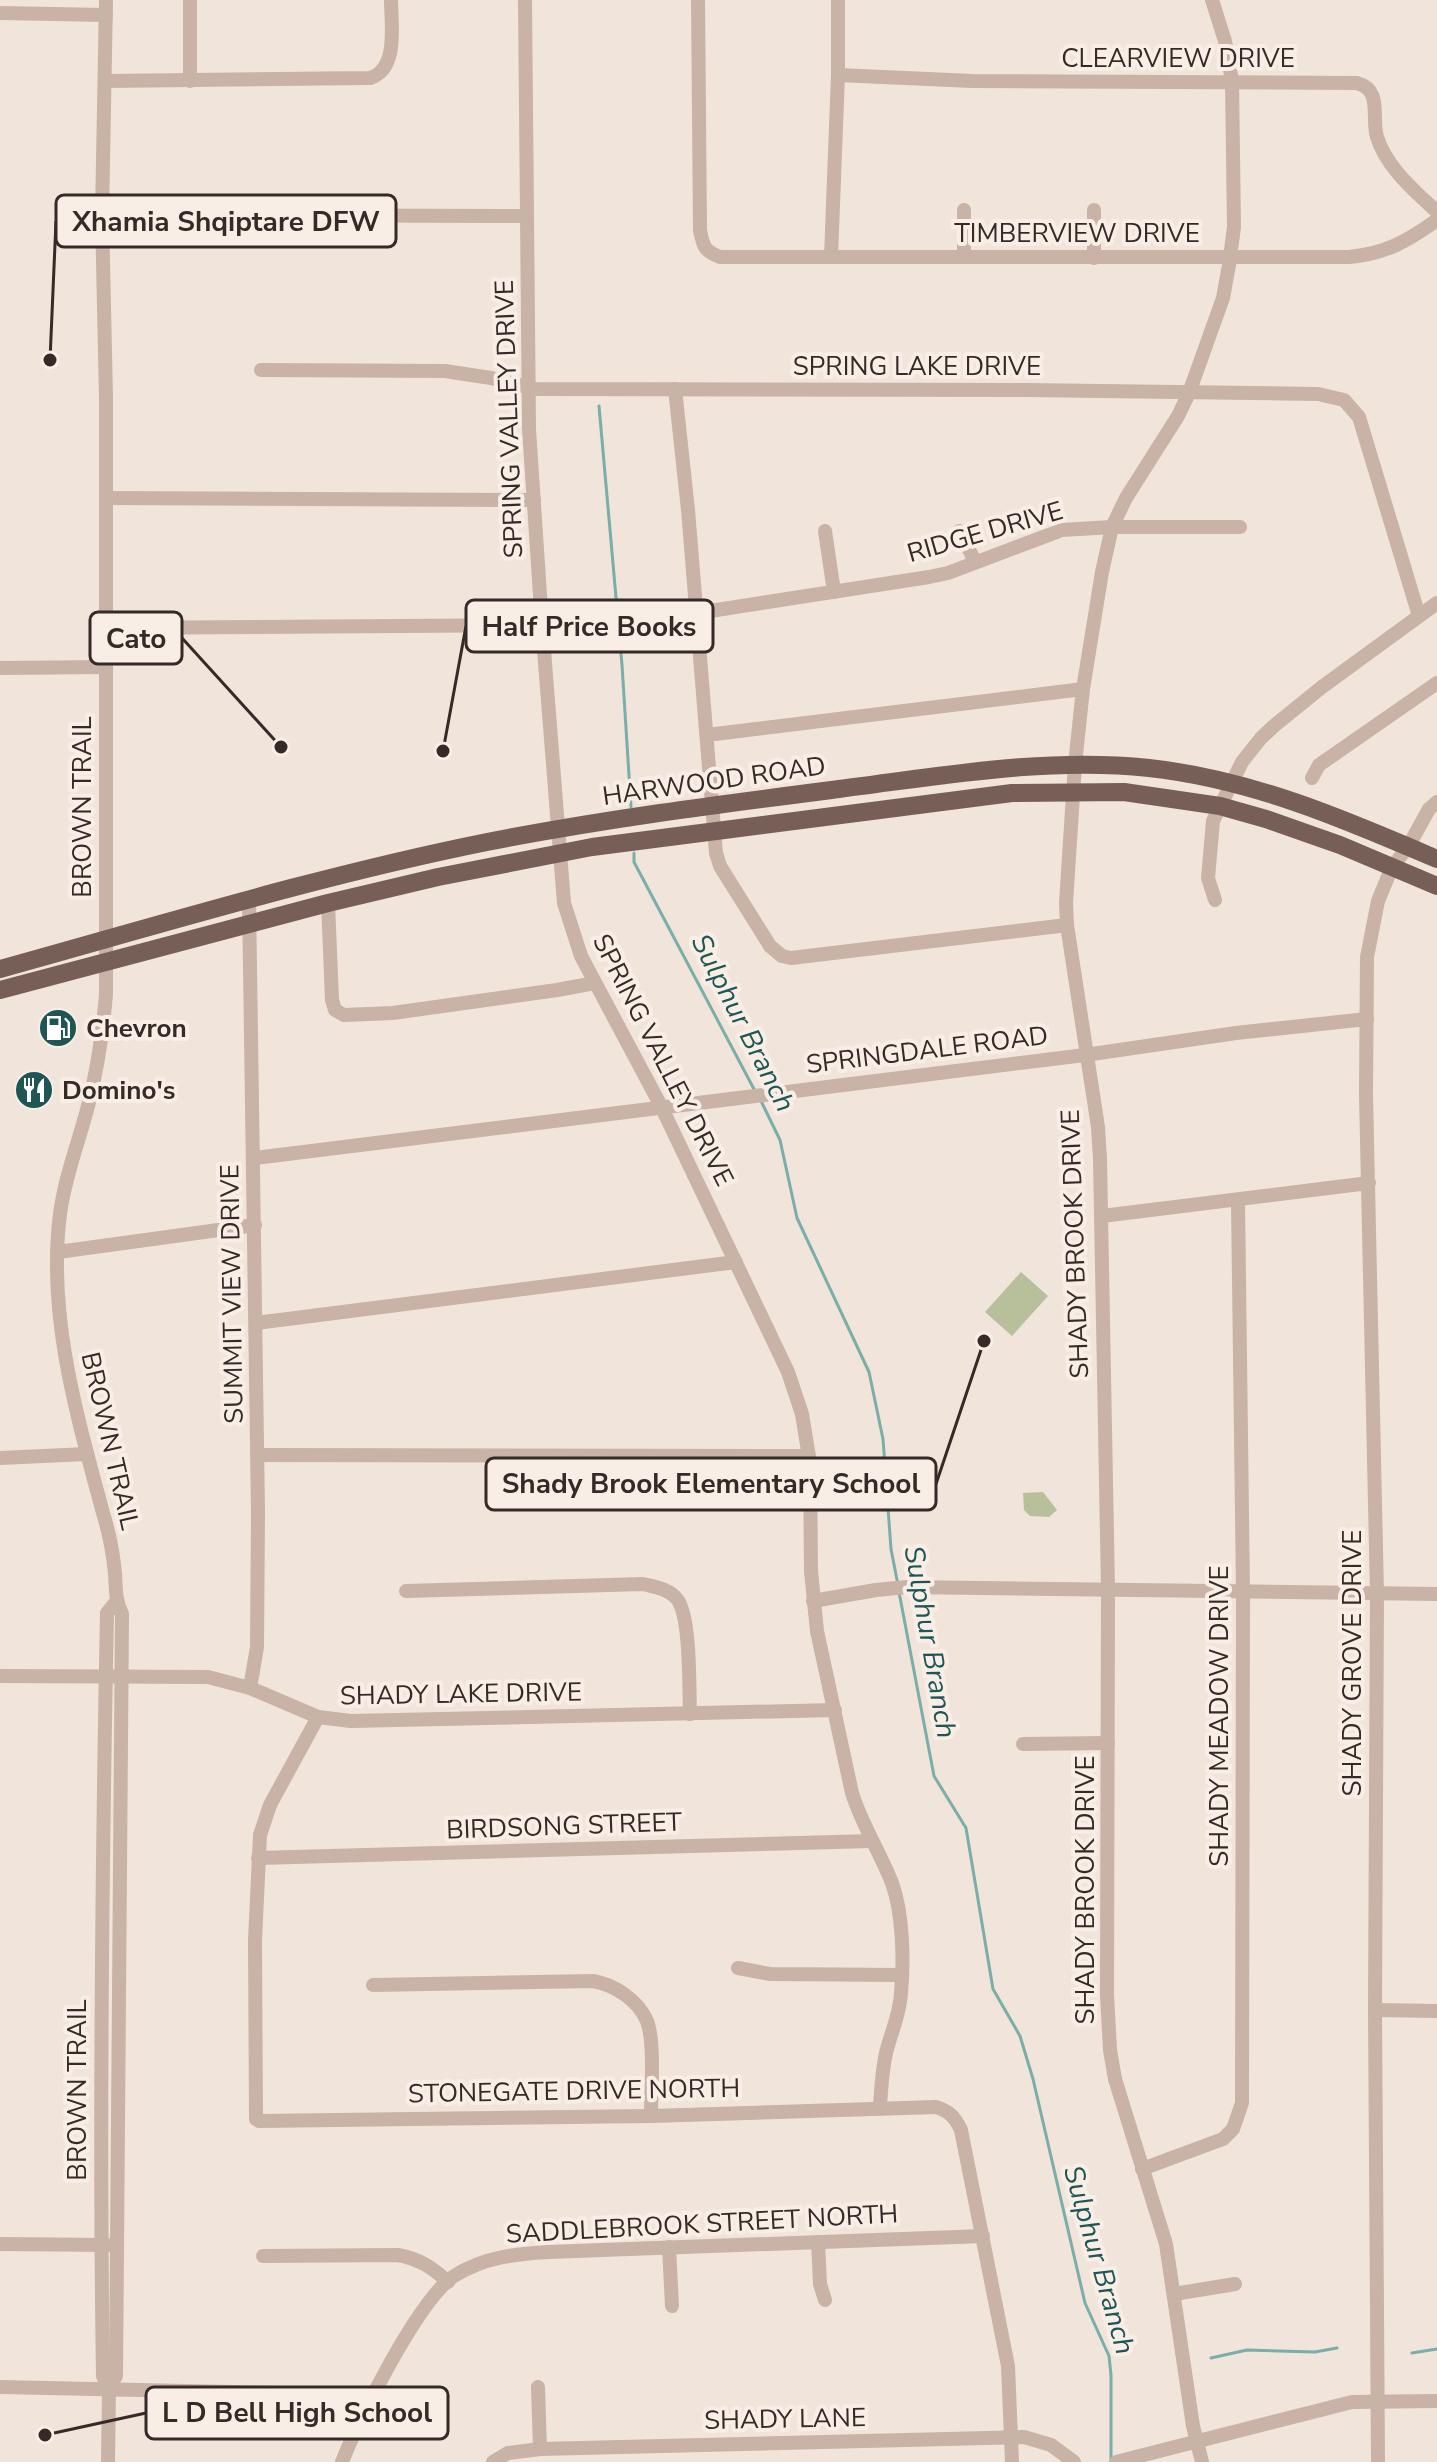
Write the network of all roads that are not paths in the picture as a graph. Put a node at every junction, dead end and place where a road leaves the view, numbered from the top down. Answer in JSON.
{"nodes":[{"id":1,"x":190,"y":0,"type":"edge"},
{"id":2,"x":391,"y":0,"type":"edge"},
{"id":3,"x":525,"y":0,"type":"edge"},
{"id":4,"x":698,"y":0,"type":"edge"},
{"id":5,"x":838,"y":0,"type":"edge"},
{"id":6,"x":1212,"y":0,"type":"edge"},
{"id":7,"x":106,"y":7,"type":"edge"},
{"id":8,"x":0,"y":13,"type":"edge"},
{"id":9,"x":838,"y":75,"type":"junction"},
{"id":10,"x":105,"y":81,"type":"junction"},
{"id":11,"x":190,"y":81,"type":"junction"},
{"id":12,"x":1232,"y":81,"type":"junction"},
{"id":13,"x":964,"y":210,"type":"dead end"},
{"id":14,"x":1094,"y":210,"type":"dead end"},
{"id":15,"x":1437,"y":212,"type":"edge"},
{"id":16,"x":102,"y":215,"type":"junction"},
{"id":17,"x":526,"y":216,"type":"junction"},
{"id":18,"x":1437,"y":220,"type":"edge"},
{"id":19,"x":831,"y":257,"type":"junction"},
{"id":20,"x":964,"y":257,"type":"junction"},
{"id":21,"x":1229,"y":257,"type":"junction"},
{"id":22,"x":1094,"y":258,"type":"junction"},
{"id":23,"x":261,"y":370,"type":"dead end"},
{"id":24,"x":529,"y":388,"type":"junction"},
{"id":25,"x":675,"y":389,"type":"junction"},
{"id":26,"x":1189,"y":393,"type":"junction"},
{"id":27,"x":107,"y":498,"type":"junction"},
{"id":28,"x":534,"y":500,"type":"junction"},
{"id":29,"x":1112,"y":527,"type":"junction"},
{"id":30,"x":1240,"y":527,"type":"dead end"},
{"id":31,"x":825,"y":531,"type":"dead end"},
{"id":32,"x":959,"y":531,"type":"dead end"},
{"id":33,"x":975,"y":561,"type":"junction"},
{"id":34,"x":834,"y":592,"type":"junction"},
{"id":35,"x":1437,"y":603,"type":"edge"},
{"id":36,"x":697,"y":613,"type":"junction"},
{"id":37,"x":1419,"y":616,"type":"junction"},
{"id":38,"x":542,"y":625,"type":"junction"},
{"id":39,"x":106,"y":628,"type":"junction"},
{"id":40,"x":105,"y":667,"type":"junction"},
{"id":41,"x":0,"y":668,"type":"edge"},
{"id":42,"x":1437,"y":683,"type":"edge"},
{"id":43,"x":1083,"y":689,"type":"junction"},
{"id":44,"x":707,"y":735,"type":"junction"},
{"id":45,"x":1075,"y":764,"type":"junction"},
{"id":46,"x":1312,"y":778,"type":"dead end"},
{"id":47,"x":1231,"y":782,"type":"junction"},
{"id":48,"x":1073,"y":791,"type":"junction"},
{"id":49,"x":1437,"y":802,"type":"edge"},
{"id":50,"x":713,"y":805,"type":"junction"},
{"id":51,"x":1220,"y":806,"type":"junction"},
{"id":52,"x":557,"y":830,"type":"junction"},
{"id":53,"x":713,"y":831,"type":"junction"},
{"id":54,"x":1408,"y":847,"type":"junction"},
{"id":55,"x":559,"y":853,"type":"junction"},
{"id":56,"x":1437,"y":859,"type":"edge"},
{"id":57,"x":1392,"y":867,"type":"junction"},
{"id":58,"x":1437,"y":886,"type":"edge"},
{"id":59,"x":249,"y":900,"type":"junction"},
{"id":60,"x":1215,"y":900,"type":"dead end"},
{"id":61,"x":328,"y":903,"type":"junction"},
{"id":62,"x":250,"y":924,"type":"junction"},
{"id":63,"x":1067,"y":925,"type":"junction"},
{"id":64,"x":106,"y":940,"type":"junction"},
{"id":65,"x":106,"y":961,"type":"junction"},
{"id":66,"x":0,"y":969,"type":"edge"},
{"id":67,"x":595,"y":983,"type":"junction"},
{"id":68,"x":0,"y":990,"type":"edge"},
{"id":69,"x":1367,"y":1019,"type":"junction"},
{"id":70,"x":1085,"y":1055,"type":"junction"},
{"id":71,"x":661,"y":1106,"type":"junction"},
{"id":72,"x":255,"y":1158,"type":"junction"},
{"id":73,"x":1369,"y":1183,"type":"junction"},
{"id":74,"x":1238,"y":1201,"type":"junction"},
{"id":75,"x":1102,"y":1216,"type":"junction"},
{"id":76,"x":255,"y":1225,"type":"junction"},
{"id":77,"x":58,"y":1252,"type":"junction"},
{"id":78,"x":736,"y":1262,"type":"junction"},
{"id":79,"x":256,"y":1323,"type":"junction"},
{"id":80,"x":87,"y":1454,"type":"junction"},
{"id":81,"x":257,"y":1455,"type":"junction"},
{"id":82,"x":808,"y":1456,"type":"junction"},
{"id":83,"x":0,"y":1458,"type":"edge"},
{"id":84,"x":1108,"y":1589,"type":"junction"},
{"id":85,"x":406,"y":1591,"type":"dead end"},
{"id":86,"x":1243,"y":1593,"type":"junction"},
{"id":87,"x":1377,"y":1594,"type":"junction"},
{"id":88,"x":1437,"y":1594,"type":"edge"},
{"id":89,"x":813,"y":1601,"type":"junction"},
{"id":90,"x":116,"y":1602,"type":"junction"},
{"id":91,"x":0,"y":1676,"type":"edge"},
{"id":92,"x":107,"y":1676,"type":"junction"},
{"id":93,"x":123,"y":1676,"type":"junction"},
{"id":94,"x":250,"y":1688,"type":"junction"},
{"id":95,"x":835,"y":1710,"type":"junction"},
{"id":96,"x":690,"y":1714,"type":"junction"},
{"id":97,"x":318,"y":1717,"type":"junction"},
{"id":98,"x":1108,"y":1743,"type":"junction"},
{"id":99,"x":1023,"y":1744,"type":"dead end"},
{"id":100,"x":871,"y":1841,"type":"junction"},
{"id":101,"x":258,"y":1858,"type":"junction"},
{"id":102,"x":101,"y":1962,"type":"junction"},
{"id":103,"x":120,"y":1962,"type":"junction"},
{"id":104,"x":738,"y":1968,"type":"dead end"},
{"id":105,"x":902,"y":1975,"type":"junction"},
{"id":106,"x":373,"y":1985,"type":"dead end"},
{"id":107,"x":1375,"y":2010,"type":"junction"},
{"id":108,"x":1437,"y":2011,"type":"edge"},
{"id":109,"x":880,"y":2107,"type":"junction"},
{"id":110,"x":651,"y":2116,"type":"junction"},
{"id":111,"x":1142,"y":2169,"type":"junction"},
{"id":112,"x":983,"y":2236,"type":"junction"},
{"id":113,"x":818,"y":2242,"type":"junction"},
{"id":114,"x":0,"y":2244,"type":"edge"},
{"id":115,"x":101,"y":2245,"type":"junction"},
{"id":116,"x":117,"y":2245,"type":"junction"},
{"id":117,"x":669,"y":2247,"type":"junction"},
{"id":118,"x":263,"y":2256,"type":"dead end"},
{"id":119,"x":448,"y":2282,"type":"junction"},
{"id":120,"x":1235,"y":2284,"type":"dead end"},
{"id":121,"x":1174,"y":2294,"type":"junction"},
{"id":122,"x":825,"y":2300,"type":"dead end"},
{"id":123,"x":672,"y":2306,"type":"dead end"},
{"id":124,"x":0,"y":2387,"type":"edge"},
{"id":125,"x":538,"y":2387,"type":"dead end"},
{"id":126,"x":109,"y":2388,"type":"junction"},
{"id":127,"x":1377,"y":2401,"type":"junction"},
{"id":128,"x":1437,"y":2401,"type":"edge"},
{"id":129,"x":362,"y":2420,"type":"junction"},
{"id":130,"x":1011,"y":2438,"type":"junction"},
{"id":131,"x":1198,"y":2441,"type":"junction"},
{"id":132,"x":540,"y":2449,"type":"junction"},
{"id":133,"x":1119,"y":2461,"type":"edge"},
{"id":134,"x":108,"y":2462,"type":"edge"},
{"id":135,"x":342,"y":2462,"type":"edge"},
{"id":136,"x":493,"y":2462,"type":"edge"},
{"id":137,"x":1012,"y":2462,"type":"edge"},
{"id":138,"x":1074,"y":2462,"type":"edge"},
{"id":139,"x":1202,"y":2462,"type":"edge"},
{"id":140,"x":1378,"y":2462,"type":"edge"}],
"edges":[{"from":1,"to":11,"type":"street"},
{"from":2,"to":11,"type":"street"},
{"from":3,"to":17,"type":"street","name":"SPRING VALLEY DRIVE"},
{"from":4,"to":19,"type":"street","name":"TIMBERVIEW DRIVE"},
{"from":5,"to":9,"type":"street"},
{"from":6,"to":12,"type":"street","name":"SHADY BROOK DRIVE"},
{"from":7,"to":8,"type":"street"},
{"from":7,"to":10,"type":"street","name":"BROWN TRAIL"},
{"from":9,"to":12,"type":"street","name":"CLEARVIEW DRIVE"},
{"from":9,"to":19,"type":"street"},
{"from":10,"to":11,"type":"street"},
{"from":10,"to":16,"type":"street","name":"BROWN TRAIL"},
{"from":12,"to":15,"type":"street","name":"CLEARVIEW DRIVE"},
{"from":12,"to":21,"type":"street","name":"SHADY BROOK DRIVE"},
{"from":13,"to":20,"type":"street"},
{"from":14,"to":22,"type":"street"},
{"from":16,"to":17,"type":"street"},
{"from":16,"to":27,"type":"street","name":"BROWN TRAIL"},
{"from":17,"to":24,"type":"street","name":"SPRING VALLEY DRIVE"},
{"from":18,"to":21,"type":"street","name":"TIMBERVIEW DRIVE"},
{"from":19,"to":20,"type":"street","name":"TIMBERVIEW DRIVE"},
{"from":20,"to":22,"type":"street","name":"TIMBERVIEW DRIVE"},
{"from":21,"to":22,"type":"street","name":"TIMBERVIEW DRIVE"},
{"from":21,"to":26,"type":"street","name":"SHADY BROOK DRIVE"},
{"from":23,"to":24,"type":"street","name":"SPRING LAKE DRIVE"},
{"from":24,"to":25,"type":"street","name":"SPRING LAKE DRIVE"},
{"from":24,"to":28,"type":"street","name":"SPRING VALLEY DRIVE"},
{"from":25,"to":26,"type":"street","name":"SPRING LAKE DRIVE"},
{"from":25,"to":36,"type":"street"},
{"from":26,"to":29,"type":"street","name":"SHADY BROOK DRIVE"},
{"from":26,"to":37,"type":"street","name":"SPRING LAKE DRIVE"},
{"from":27,"to":28,"type":"street"},
{"from":27,"to":39,"type":"street","name":"BROWN TRAIL"},
{"from":28,"to":38,"type":"street","name":"SPRING VALLEY DRIVE"},
{"from":29,"to":30,"type":"street","name":"RIDGE DRIVE"},
{"from":29,"to":33,"type":"street","name":"RIDGE DRIVE"},
{"from":29,"to":43,"type":"street","name":"SHADY BROOK DRIVE"},
{"from":31,"to":34,"type":"street"},
{"from":32,"to":33,"type":"street"},
{"from":33,"to":34,"type":"street","name":"RIDGE DRIVE"},
{"from":34,"to":36,"type":"street","name":"RIDGE DRIVE"},
{"from":35,"to":37,"type":"street"},
{"from":36,"to":44,"type":"street"},
{"from":37,"to":47,"type":"street"},
{"from":38,"to":39,"type":"street"},
{"from":38,"to":52,"type":"street","name":"SPRING VALLEY DRIVE"},
{"from":39,"to":40,"type":"street","name":"BROWN TRAIL"},
{"from":40,"to":41,"type":"street"},
{"from":40,"to":64,"type":"street","name":"BROWN TRAIL"},
{"from":42,"to":46,"type":"street"},
{"from":43,"to":44,"type":"street"},
{"from":43,"to":45,"type":"street","name":"SHADY BROOK DRIVE"},
{"from":44,"to":50,"type":"street"},
{"from":45,"to":47,"type":"main road","name":"HARWOOD ROAD"},
{"from":45,"to":48,"type":"street","name":"SHADY BROOK DRIVE"},
{"from":45,"to":50,"type":"main road","name":"HARWOOD ROAD"},
{"from":47,"to":51,"type":"street"},
{"from":47,"to":54,"type":"main road","name":"HARWOOD ROAD"},
{"from":48,"to":51,"type":"main road","name":"HARWOOD ROAD"},
{"from":48,"to":53,"type":"main road","name":"HARWOOD ROAD"},
{"from":48,"to":63,"type":"street","name":"SHADY BROOK DRIVE"},
{"from":49,"to":54,"type":"street","name":"SHADY GROVE DRIVE"},
{"from":50,"to":52,"type":"main road","name":"HARWOOD ROAD"},
{"from":50,"to":53,"type":"street"},
{"from":51,"to":57,"type":"main road","name":"HARWOOD ROAD"},
{"from":51,"to":60,"type":"street"},
{"from":52,"to":55,"type":"street","name":"SPRING VALLEY DRIVE"},
{"from":52,"to":59,"type":"main road","name":"HARWOOD ROAD"},
{"from":53,"to":55,"type":"main road","name":"HARWOOD ROAD"},
{"from":53,"to":63,"type":"street"},
{"from":54,"to":56,"type":"main road","name":"HARWOOD ROAD"},
{"from":54,"to":57,"type":"street","name":"SHADY GROVE DRIVE"},
{"from":55,"to":61,"type":"main road","name":"HARWOOD ROAD"},
{"from":55,"to":67,"type":"street","name":"SPRING VALLEY DRIVE"},
{"from":57,"to":58,"type":"main road","name":"HARWOOD ROAD"},
{"from":57,"to":69,"type":"street","name":"SHADY GROVE DRIVE"},
{"from":59,"to":62,"type":"street","name":"SUMMIT VIEW DRIVE"},
{"from":59,"to":64,"type":"main road","name":"HARWOOD ROAD"},
{"from":61,"to":62,"type":"main road","name":"HARWOOD ROAD"},
{"from":61,"to":67,"type":"street"},
{"from":62,"to":65,"type":"main road","name":"HARWOOD ROAD"},
{"from":62,"to":72,"type":"street","name":"SUMMIT VIEW DRIVE"},
{"from":63,"to":70,"type":"street","name":"SHADY BROOK DRIVE"},
{"from":64,"to":65,"type":"street","name":"BROWN TRAIL"},
{"from":64,"to":66,"type":"main road","name":"HARWOOD ROAD"},
{"from":65,"to":68,"type":"main road","name":"HARWOOD ROAD"},
{"from":65,"to":77,"type":"street","name":"BROWN TRAIL"},
{"from":67,"to":71,"type":"street","name":"SPRING VALLEY DRIVE"},
{"from":69,"to":70,"type":"street","name":"SPRINGDALE ROAD"},
{"from":69,"to":73,"type":"street","name":"SHADY GROVE DRIVE"},
{"from":70,"to":71,"type":"street","name":"SPRINGDALE ROAD"},
{"from":70,"to":75,"type":"street","name":"SHADY BROOK DRIVE"},
{"from":71,"to":72,"type":"street","name":"SPRINGDALE ROAD"},
{"from":71,"to":78,"type":"street","name":"SPRING VALLEY DRIVE"},
{"from":72,"to":76,"type":"street","name":"SUMMIT VIEW DRIVE"},
{"from":73,"to":74,"type":"street"},
{"from":73,"to":87,"type":"street","name":"SHADY GROVE DRIVE"},
{"from":74,"to":75,"type":"street"},
{"from":74,"to":86,"type":"street","name":"SHADY MEADOW DRIVE"},
{"from":75,"to":84,"type":"street","name":"SHADY BROOK DRIVE"},
{"from":76,"to":77,"type":"street"},
{"from":76,"to":79,"type":"street","name":"SUMMIT VIEW DRIVE"},
{"from":77,"to":80,"type":"street","name":"BROWN TRAIL"},
{"from":78,"to":79,"type":"street"},
{"from":78,"to":82,"type":"street","name":"SPRING VALLEY DRIVE"},
{"from":79,"to":81,"type":"street","name":"SUMMIT VIEW DRIVE"},
{"from":80,"to":83,"type":"street"},
{"from":80,"to":90,"type":"street","name":"BROWN TRAIL"},
{"from":81,"to":82,"type":"street"},
{"from":81,"to":94,"type":"street","name":"SUMMIT VIEW DRIVE"},
{"from":82,"to":89,"type":"street","name":"SPRING VALLEY DRIVE"},
{"from":84,"to":86,"type":"street"},
{"from":84,"to":89,"type":"street"},
{"from":84,"to":98,"type":"street","name":"SHADY BROOK DRIVE"},
{"from":85,"to":96,"type":"street"},
{"from":86,"to":87,"type":"street"},
{"from":86,"to":111,"type":"street","name":"SHADY MEADOW DRIVE"},
{"from":87,"to":88,"type":"street"},
{"from":87,"to":107,"type":"street","name":"SHADY GROVE DRIVE"},
{"from":89,"to":95,"type":"street","name":"SPRING VALLEY DRIVE"},
{"from":90,"to":92,"type":"street","name":"BROWN TRAIL"},
{"from":90,"to":93,"type":"street","name":"BROWN TRAIL"},
{"from":91,"to":92,"type":"street","name":"SHADY LAKE DRIVE"},
{"from":92,"to":93,"type":"street","name":"SHADY LAKE DRIVE"},
{"from":92,"to":102,"type":"street","name":"BROWN TRAIL"},
{"from":93,"to":94,"type":"street","name":"SHADY LAKE DRIVE"},
{"from":93,"to":103,"type":"street","name":"BROWN TRAIL"},
{"from":94,"to":97,"type":"street","name":"SHADY LAKE DRIVE"},
{"from":95,"to":96,"type":"street","name":"SHADY LAKE DRIVE"},
{"from":95,"to":100,"type":"street","name":"SPRING VALLEY DRIVE"},
{"from":96,"to":97,"type":"street","name":"SHADY LAKE DRIVE"},
{"from":97,"to":101,"type":"street","name":"STONEGATE DRIVE NORTH"},
{"from":98,"to":99,"type":"street"},
{"from":98,"to":111,"type":"street","name":"SHADY BROOK DRIVE"},
{"from":100,"to":101,"type":"street","name":"BIRDSONG STREET"},
{"from":100,"to":105,"type":"street","name":"SPRING VALLEY DRIVE"},
{"from":101,"to":110,"type":"street","name":"STONEGATE DRIVE NORTH"},
{"from":102,"to":103,"type":"street"},
{"from":102,"to":115,"type":"street","name":"BROWN TRAIL"},
{"from":103,"to":116,"type":"street","name":"BROWN TRAIL"},
{"from":104,"to":105,"type":"street"},
{"from":105,"to":109,"type":"street","name":"SPRING VALLEY DRIVE"},
{"from":106,"to":110,"type":"street"},
{"from":107,"to":108,"type":"street"},
{"from":107,"to":127,"type":"street","name":"SHADY GROVE DRIVE"},
{"from":109,"to":110,"type":"street","name":"STONEGATE DRIVE NORTH"},
{"from":109,"to":112,"type":"street","name":"STONEGATE DRIVE NORTH"},
{"from":111,"to":121,"type":"street","name":"SHADY BROOK DRIVE"},
{"from":112,"to":113,"type":"street","name":"SADDLEBROOK STREET NORTH"},
{"from":112,"to":130,"type":"street","name":"STONEGATE DRIVE NORTH"},
{"from":113,"to":117,"type":"street","name":"SADDLEBROOK STREET NORTH"},
{"from":113,"to":122,"type":"street"},
{"from":114,"to":115,"type":"street"},
{"from":115,"to":116,"type":"street"},
{"from":115,"to":126,"type":"street","name":"BROWN TRAIL"},
{"from":116,"to":126,"type":"street","name":"BROWN TRAIL"},
{"from":117,"to":119,"type":"street","name":"SADDLEBROOK STREET NORTH"},
{"from":117,"to":123,"type":"street"},
{"from":118,"to":119,"type":"street"},
{"from":119,"to":129,"type":"street","name":"SADDLEBROOK STREET NORTH"},
{"from":120,"to":121,"type":"street"},
{"from":121,"to":131,"type":"street","name":"SHADY BROOK DRIVE"},
{"from":124,"to":126,"type":"street"},
{"from":125,"to":132,"type":"street"},
{"from":126,"to":129,"type":"street"},
{"from":126,"to":134,"type":"street","name":"BROWN TRAIL"},
{"from":127,"to":128,"type":"street"},
{"from":127,"to":131,"type":"street"},
{"from":127,"to":140,"type":"street","name":"SHADY GROVE DRIVE"},
{"from":129,"to":135,"type":"street","name":"SADDLEBROOK STREET NORTH"},
{"from":130,"to":132,"type":"street","name":"SHADY LANE"},
{"from":130,"to":137,"type":"street","name":"STONEGATE DRIVE NORTH"},
{"from":130,"to":138,"type":"street","name":"SHADY LANE"},
{"from":131,"to":133,"type":"street"},
{"from":131,"to":139,"type":"street","name":"SHADY BROOK DRIVE"},
{"from":132,"to":136,"type":"street","name":"SHADY LANE"}]}
